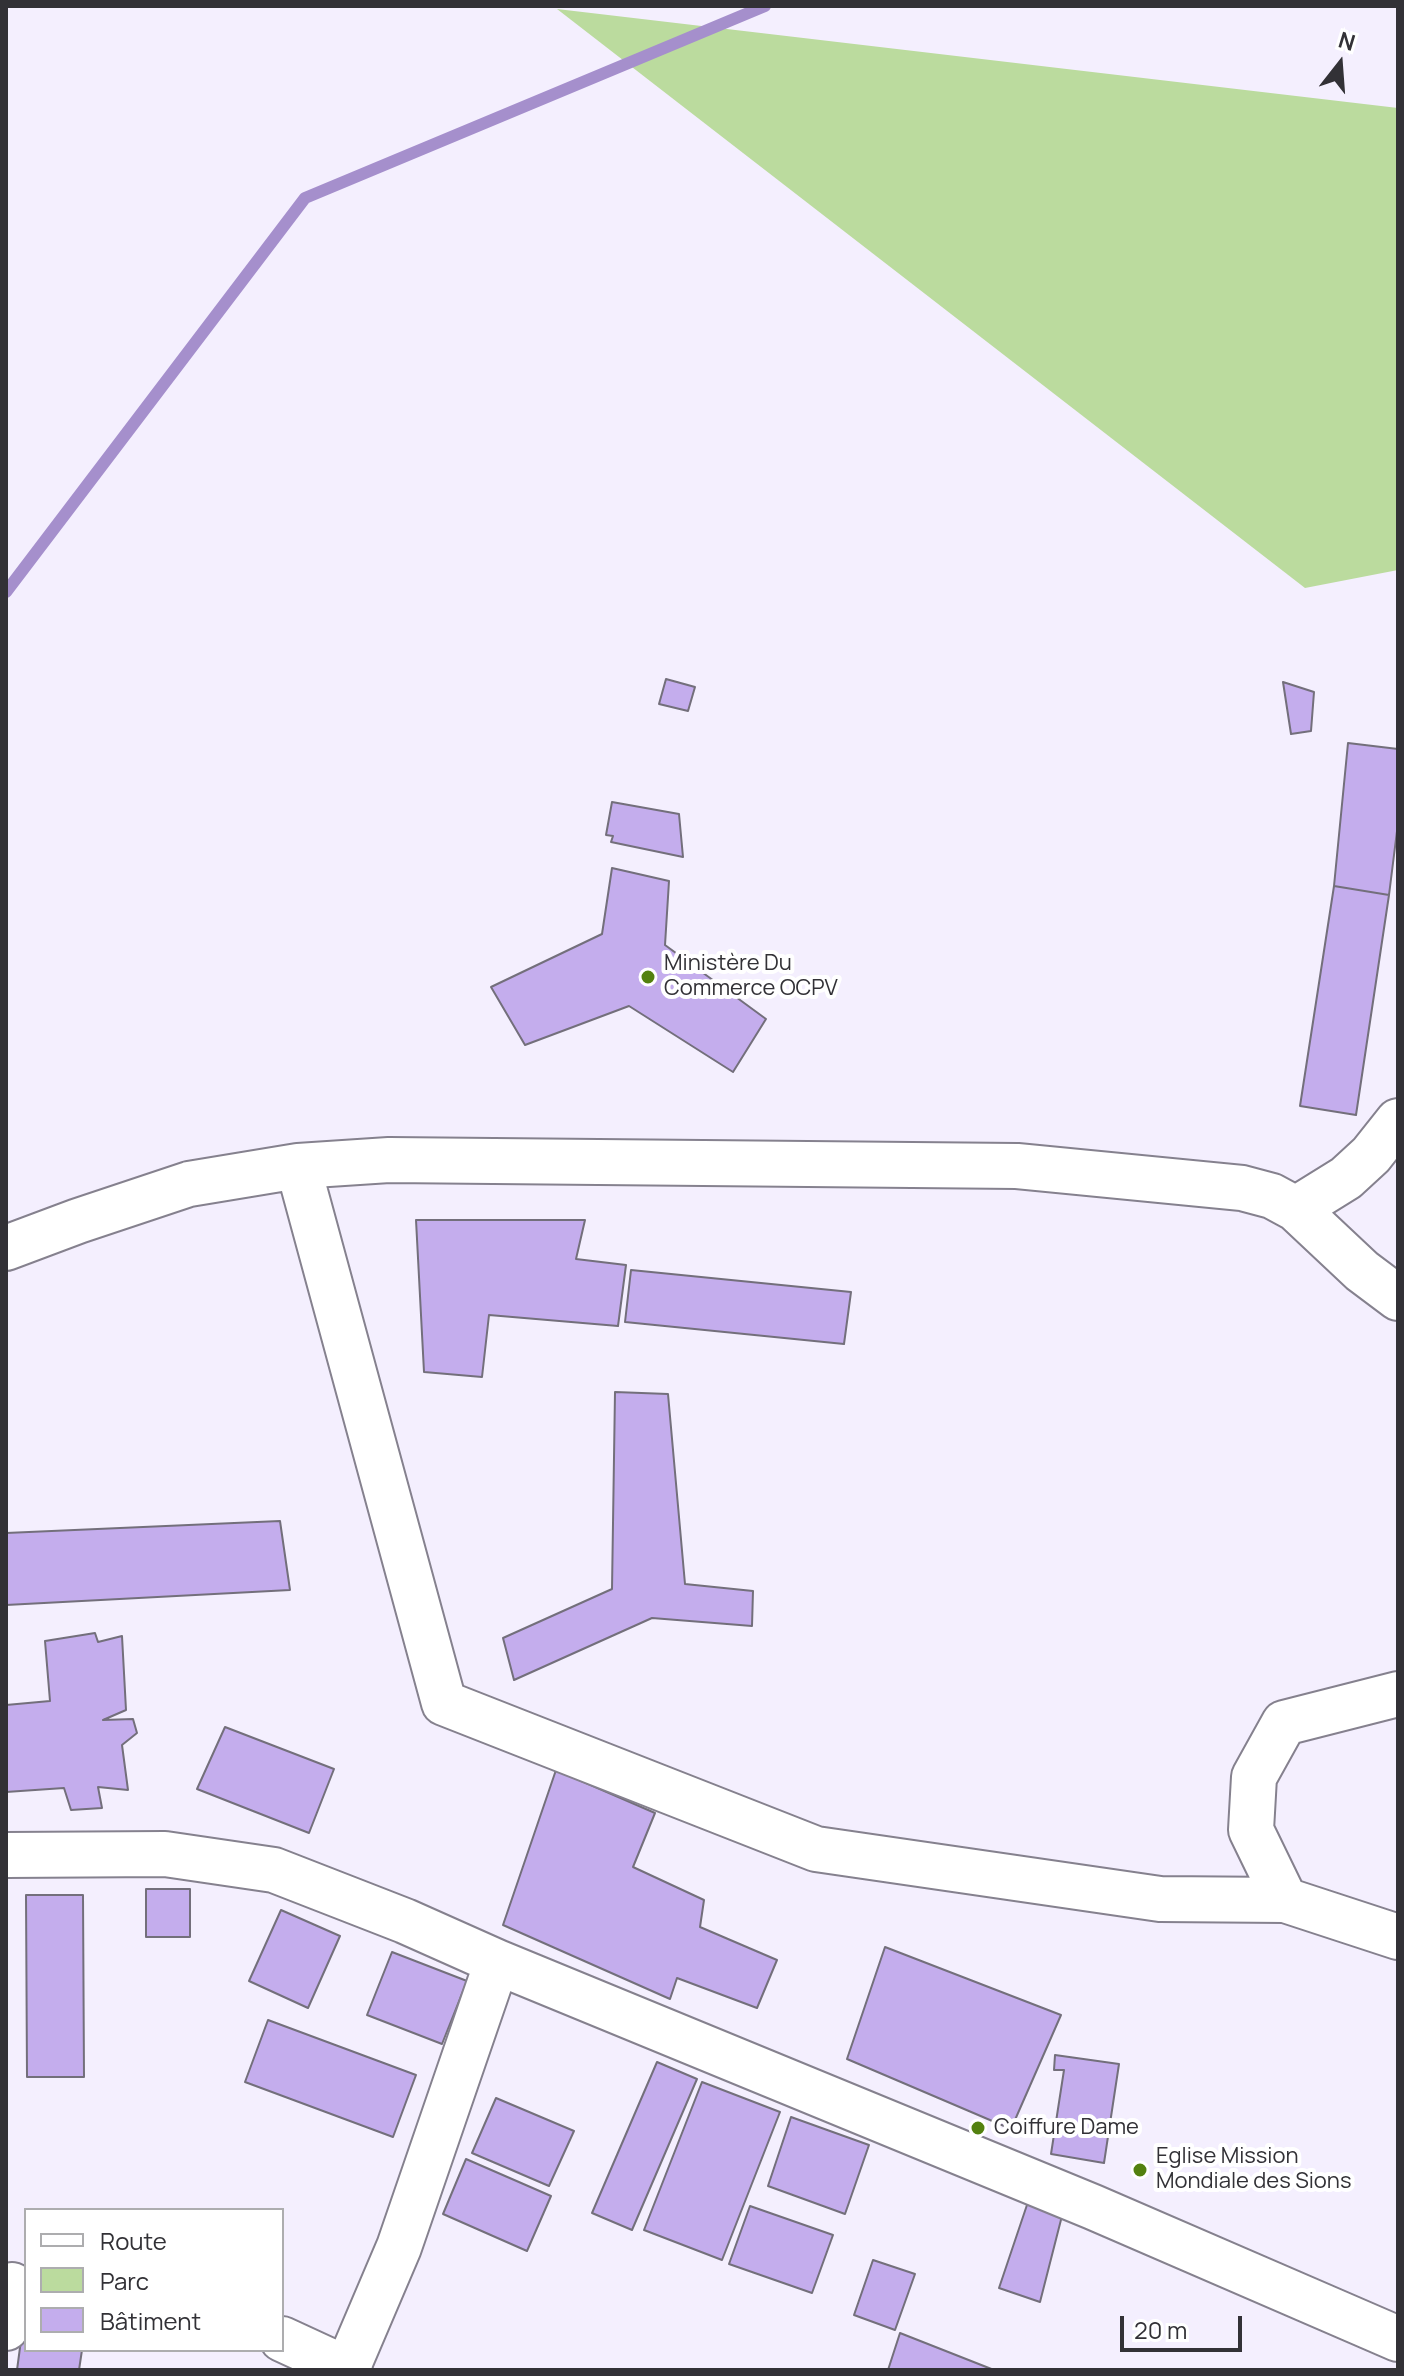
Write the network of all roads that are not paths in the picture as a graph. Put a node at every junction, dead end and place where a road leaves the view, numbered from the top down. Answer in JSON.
{"nodes":[{"id":1,"x":1398,"y":1121,"type":"edge"},
{"id":2,"x":298,"y":1166,"type":"junction"},
{"id":3,"x":1296,"y":1209,"type":"junction"},
{"id":4,"x":6,"y":1248,"type":"edge"},
{"id":5,"x":1398,"y":1298,"type":"edge"},
{"id":6,"x":1398,"y":1694,"type":"edge"},
{"id":7,"x":6,"y":1855,"type":"edge"},
{"id":8,"x":1285,"y":1900,"type":"junction"},
{"id":9,"x":1398,"y":1937,"type":"edge"},
{"id":10,"x":497,"y":1962,"type":"junction"},
{"id":11,"x":15,"y":2285,"type":"edge"},
{"id":12,"x":6,"y":2328,"type":"edge"},
{"id":13,"x":1398,"y":2339,"type":"edge"},
{"id":14,"x":284,"y":2340,"type":"edge"},
{"id":15,"x":348,"y":2369,"type":"edge"}],
"edges":[{"from":1,"to":3,"type":"street"},
{"from":2,"to":3,"type":"street"},
{"from":2,"to":4,"type":"street"},
{"from":2,"to":8,"type":"street"},
{"from":3,"to":5,"type":"street"},
{"from":6,"to":8,"type":"street"},
{"from":7,"to":10,"type":"street"},
{"from":8,"to":9,"type":"street"},
{"from":10,"to":13,"type":"street"},
{"from":10,"to":15,"type":"street"},
{"from":11,"to":12,"type":"street"},
{"from":14,"to":15,"type":"street"}]}
